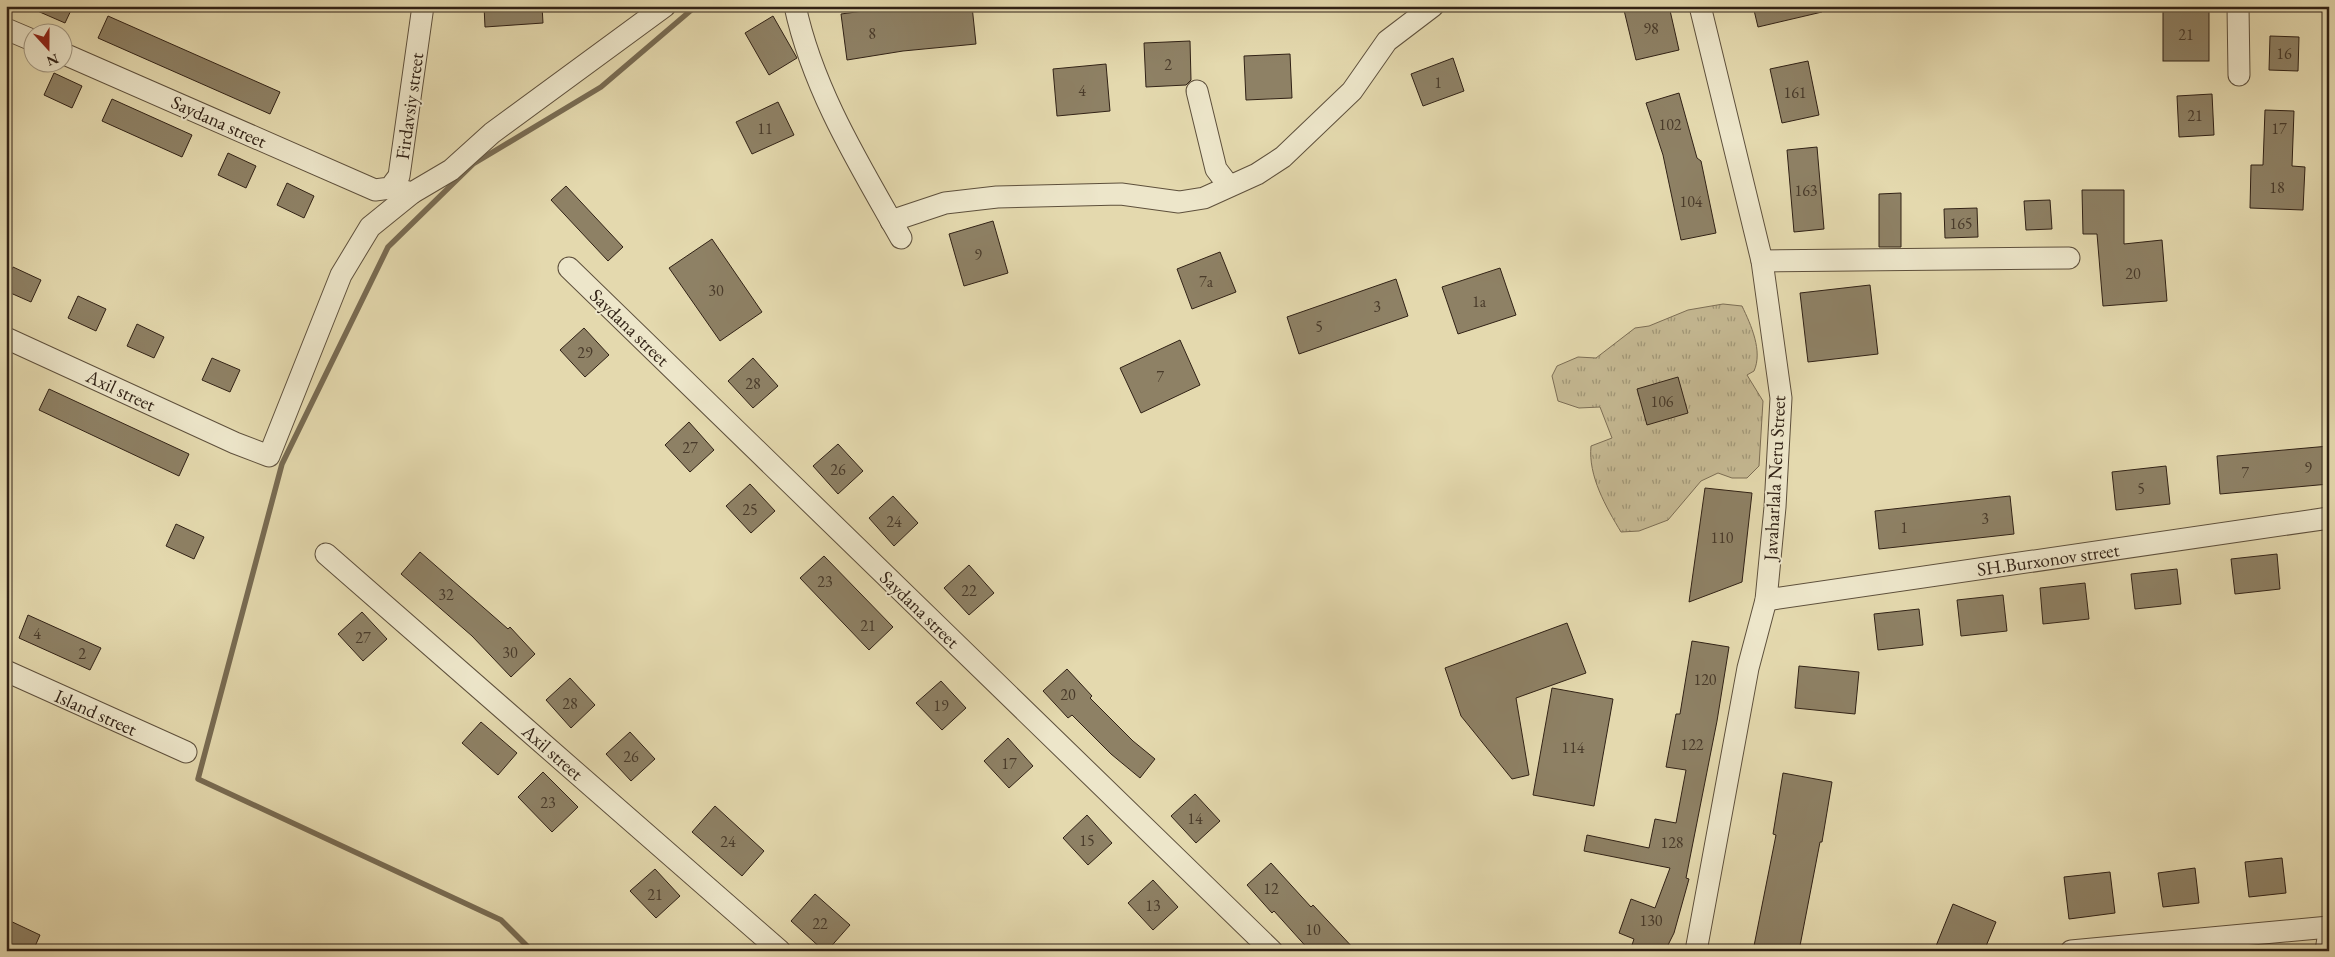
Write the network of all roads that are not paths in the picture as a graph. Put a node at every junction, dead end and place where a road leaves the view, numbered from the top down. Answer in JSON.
{"nodes":[{"id":1,"x":423,"y":6,"type":"edge"},
{"id":2,"x":666,"y":6,"type":"edge"},
{"id":3,"x":795,"y":6,"type":"edge"},
{"id":4,"x":1432,"y":6,"type":"edge"},
{"id":5,"x":1700,"y":6,"type":"edge"},
{"id":6,"x":2238,"y":6,"type":"edge"},
{"id":7,"x":6,"y":29,"type":"edge"},
{"id":8,"x":22,"y":36,"type":"edge"},
{"id":9,"x":72,"y":57,"type":"edge"},
{"id":10,"x":2239,"y":75,"type":"dead end"},
{"id":11,"x":1197,"y":91,"type":"dead end"},
{"id":12,"x":1229,"y":186,"type":"junction"},
{"id":13,"x":383,"y":189,"type":"junction"},
{"id":14,"x":412,"y":193,"type":"junction"},
{"id":15,"x":2069,"y":258,"type":"dead end"},
{"id":16,"x":1762,"y":261,"type":"junction"},
{"id":17,"x":568,"y":268,"type":"dead end"},
{"id":18,"x":6,"y":338,"type":"edge"},
{"id":19,"x":2329,"y":518,"type":"edge"},
{"id":20,"x":326,"y":554,"type":"dead end"},
{"id":21,"x":1766,"y":600,"type":"junction"},
{"id":22,"x":6,"y":671,"type":"edge"},
{"id":23,"x":186,"y":752,"type":"dead end"},
{"id":24,"x":2329,"y":927,"type":"edge"},
{"id":25,"x":2329,"y":932,"type":"edge"},
{"id":26,"x":780,"y":951,"type":"edge"},
{"id":27,"x":1272,"y":951,"type":"edge"},
{"id":28,"x":1696,"y":951,"type":"edge"},
{"id":29,"x":2071,"y":951,"type":"edge"},
{"id":30,"x":2326,"y":951,"type":"edge"}],
"edges":[{"from":1,"to":13,"type":"street","name":"Firdavsiy street"},
{"from":2,"to":14,"type":"street"},
{"from":3,"to":12,"type":"street"},
{"from":4,"to":12,"type":"street"},
{"from":5,"to":16,"type":"street","name":"Javaharlala Neru Street"},
{"from":6,"to":10,"type":"street"},
{"from":7,"to":8,"type":"street"},
{"from":9,"to":13,"type":"street","name":"Saydana street"},
{"from":11,"to":12,"type":"street"},
{"from":13,"to":14,"type":"street","name":"Saydana street"},
{"from":14,"to":18,"type":"street","name":"Axil street"},
{"from":15,"to":16,"type":"street"},
{"from":16,"to":21,"type":"street","name":"Javaharlala Neru Street"},
{"from":17,"to":27,"type":"street","name":"Saydana street"},
{"from":19,"to":21,"type":"street","name":"SH.Burxonov street"},
{"from":20,"to":26,"type":"street","name":"Axil street"},
{"from":21,"to":28,"type":"street","name":"Javaharlala Neru Street"},
{"from":22,"to":23,"type":"street","name":"Island street"},
{"from":24,"to":29,"type":"street"},
{"from":25,"to":30,"type":"street"}]}
